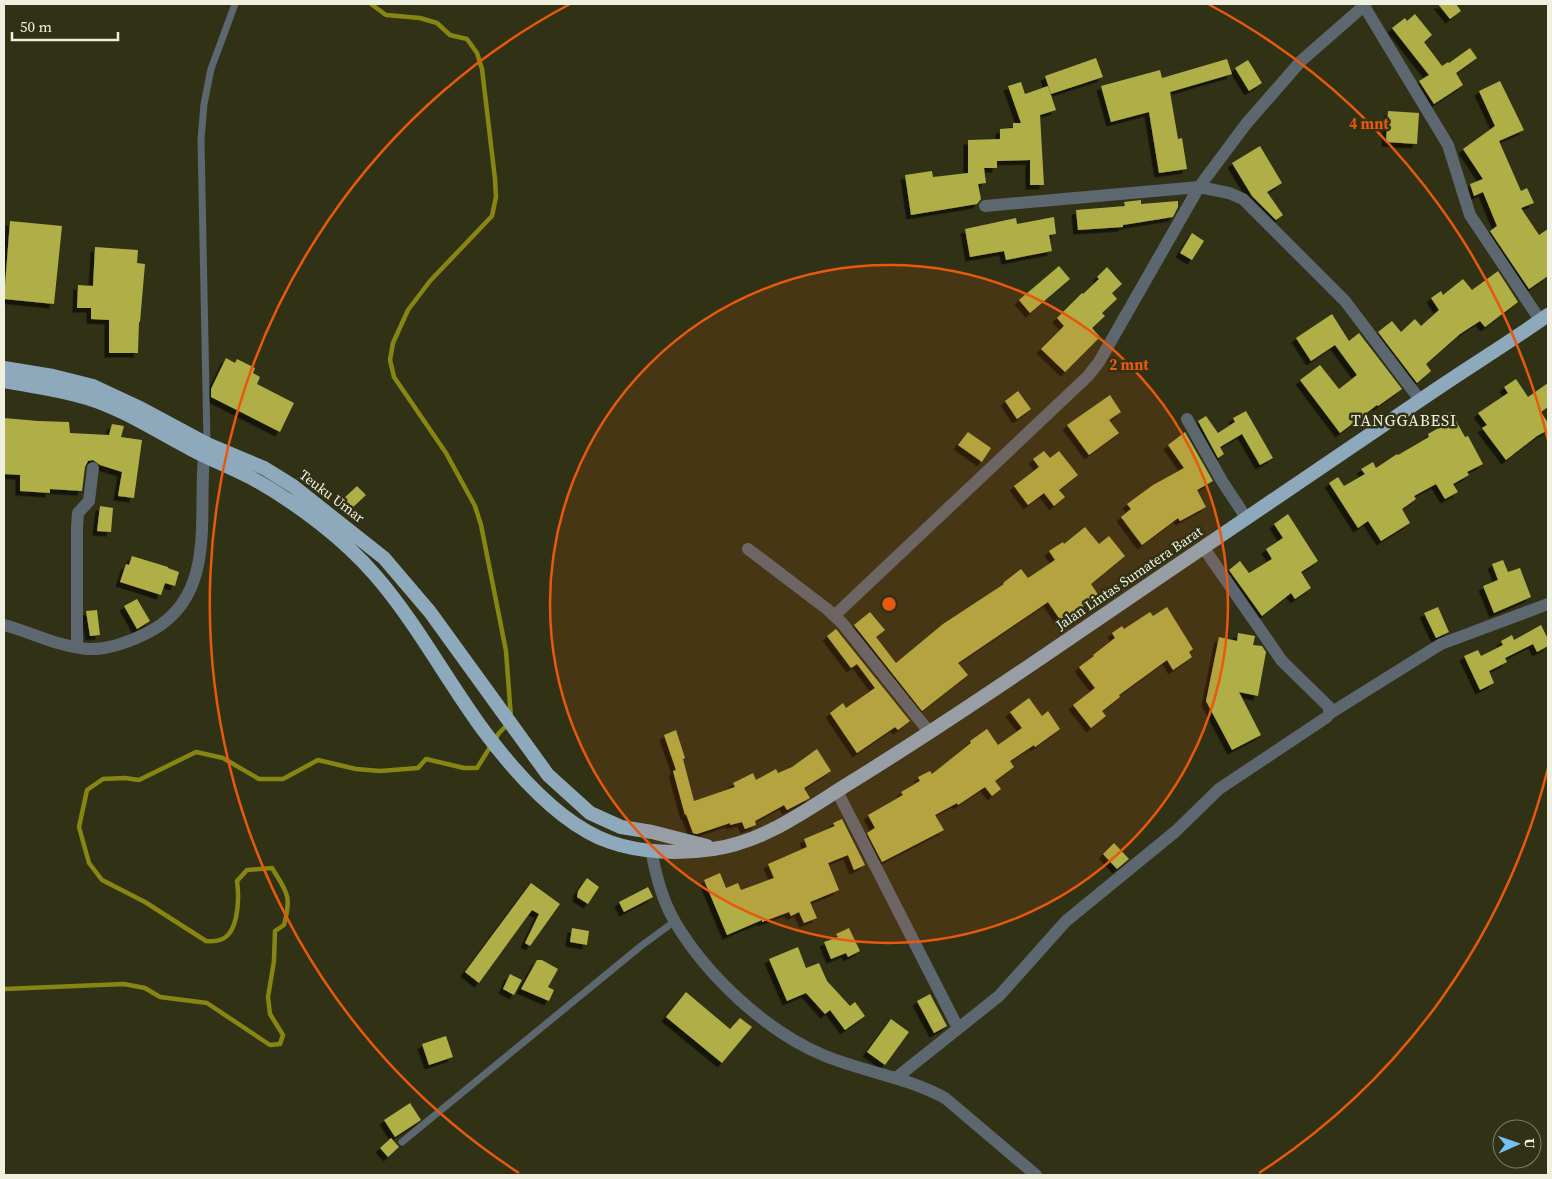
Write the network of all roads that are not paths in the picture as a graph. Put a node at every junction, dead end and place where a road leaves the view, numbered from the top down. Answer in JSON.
{"nodes":[{"id":1,"x":235,"y":4,"type":"edge"},
{"id":2,"x":1365,"y":5,"type":"edge"},
{"id":3,"x":1199,"y":187,"type":"junction"},
{"id":4,"x":985,"y":206,"type":"dead end"},
{"id":5,"x":1544,"y":318,"type":"edge"},
{"id":6,"x":4,"y":368,"type":"edge"},
{"id":7,"x":4,"y":381,"type":"edge"},
{"id":8,"x":1420,"y":400,"type":"junction"},
{"id":9,"x":1186,"y":419,"type":"dead end"},
{"id":10,"x":205,"y":450,"type":"junction"},
{"id":11,"x":93,"y":468,"type":"dead end"},
{"id":12,"x":264,"y":468,"type":"junction"},
{"id":13,"x":256,"y":481,"type":"junction"},
{"id":14,"x":1246,"y":519,"type":"junction"},
{"id":15,"x":1203,"y":548,"type":"junction"},
{"id":16,"x":748,"y":549,"type":"dead end"},
{"id":17,"x":1548,"y":604,"type":"edge"},
{"id":18,"x":834,"y":616,"type":"junction"},
{"id":19,"x":4,"y":625,"type":"edge"},
{"id":20,"x":77,"y":647,"type":"junction"},
{"id":21,"x":1329,"y":714,"type":"junction"},
{"id":22,"x":930,"y":733,"type":"junction"},
{"id":23,"x":530,"y":786,"type":"joint"},
{"id":24,"x":837,"y":791,"type":"junction"},
{"id":25,"x":718,"y":849,"type":"junction"},
{"id":26,"x":651,"y":850,"type":"junction"},
{"id":27,"x":675,"y":921,"type":"junction"},
{"id":28,"x":958,"y":1028,"type":"junction"},
{"id":29,"x":896,"y":1078,"type":"junction"},
{"id":30,"x":402,"y":1142,"type":"dead end"},
{"id":31,"x":1036,"y":1175,"type":"edge"}],
"edges":[{"from":1,"to":10,"type":"lane"},
{"from":2,"to":3,"type":"street"},
{"from":2,"to":5,"type":"street"},
{"from":3,"to":4,"type":"street"},
{"from":3,"to":8,"type":"street"},
{"from":3,"to":18,"type":"street"},
{"from":5,"to":8,"type":"highway","name":"Jalan Lintas Sumatera Barat"},
{"from":6,"to":10,"type":"highway","name":"Teuku Umar"},
{"from":7,"to":10,"type":"highway","name":"Teuku Umar"},
{"from":8,"to":14,"type":"highway","name":"Jalan Lintas Sumatera Barat"},
{"from":9,"to":14,"type":"street"},
{"from":10,"to":12,"type":"highway","name":"Teuku Umar"},
{"from":10,"to":13,"type":"highway","name":"Teuku Umar"},
{"from":10,"to":20,"type":"street"},
{"from":11,"to":20,"type":"street"},
{"from":12,"to":13,"type":"highway"},
{"from":12,"to":25,"type":"highway","name":"Teuku Umar"},
{"from":13,"to":23,"type":"highway","name":"Teuku Umar"},
{"from":14,"to":15,"type":"highway","name":"Jalan Lintas Sumatera Barat"},
{"from":15,"to":21,"type":"street"},
{"from":15,"to":22,"type":"highway","name":"Jalan Lintas Sumatera Barat"},
{"from":16,"to":18,"type":"street"},
{"from":17,"to":21,"type":"street"},
{"from":18,"to":22,"type":"street"},
{"from":19,"to":20,"type":"street"},
{"from":21,"to":28,"type":"street"},
{"from":22,"to":24,"type":"highway","name":"Jalan Lintas Sumatera Barat"},
{"from":23,"to":26,"type":"highway","name":"Jalan Lintas Sumatera Barat"},
{"from":24,"to":25,"type":"highway","name":"Jalan Lintas Sumatera Barat"},
{"from":24,"to":28,"type":"street"},
{"from":25,"to":26,"type":"highway","name":"Jalan Lintas Sumatera Barat"},
{"from":26,"to":27,"type":"street"},
{"from":27,"to":29,"type":"street"},
{"from":27,"to":30,"type":"lane"},
{"from":28,"to":29,"type":"street"},
{"from":29,"to":31,"type":"street"}]}
